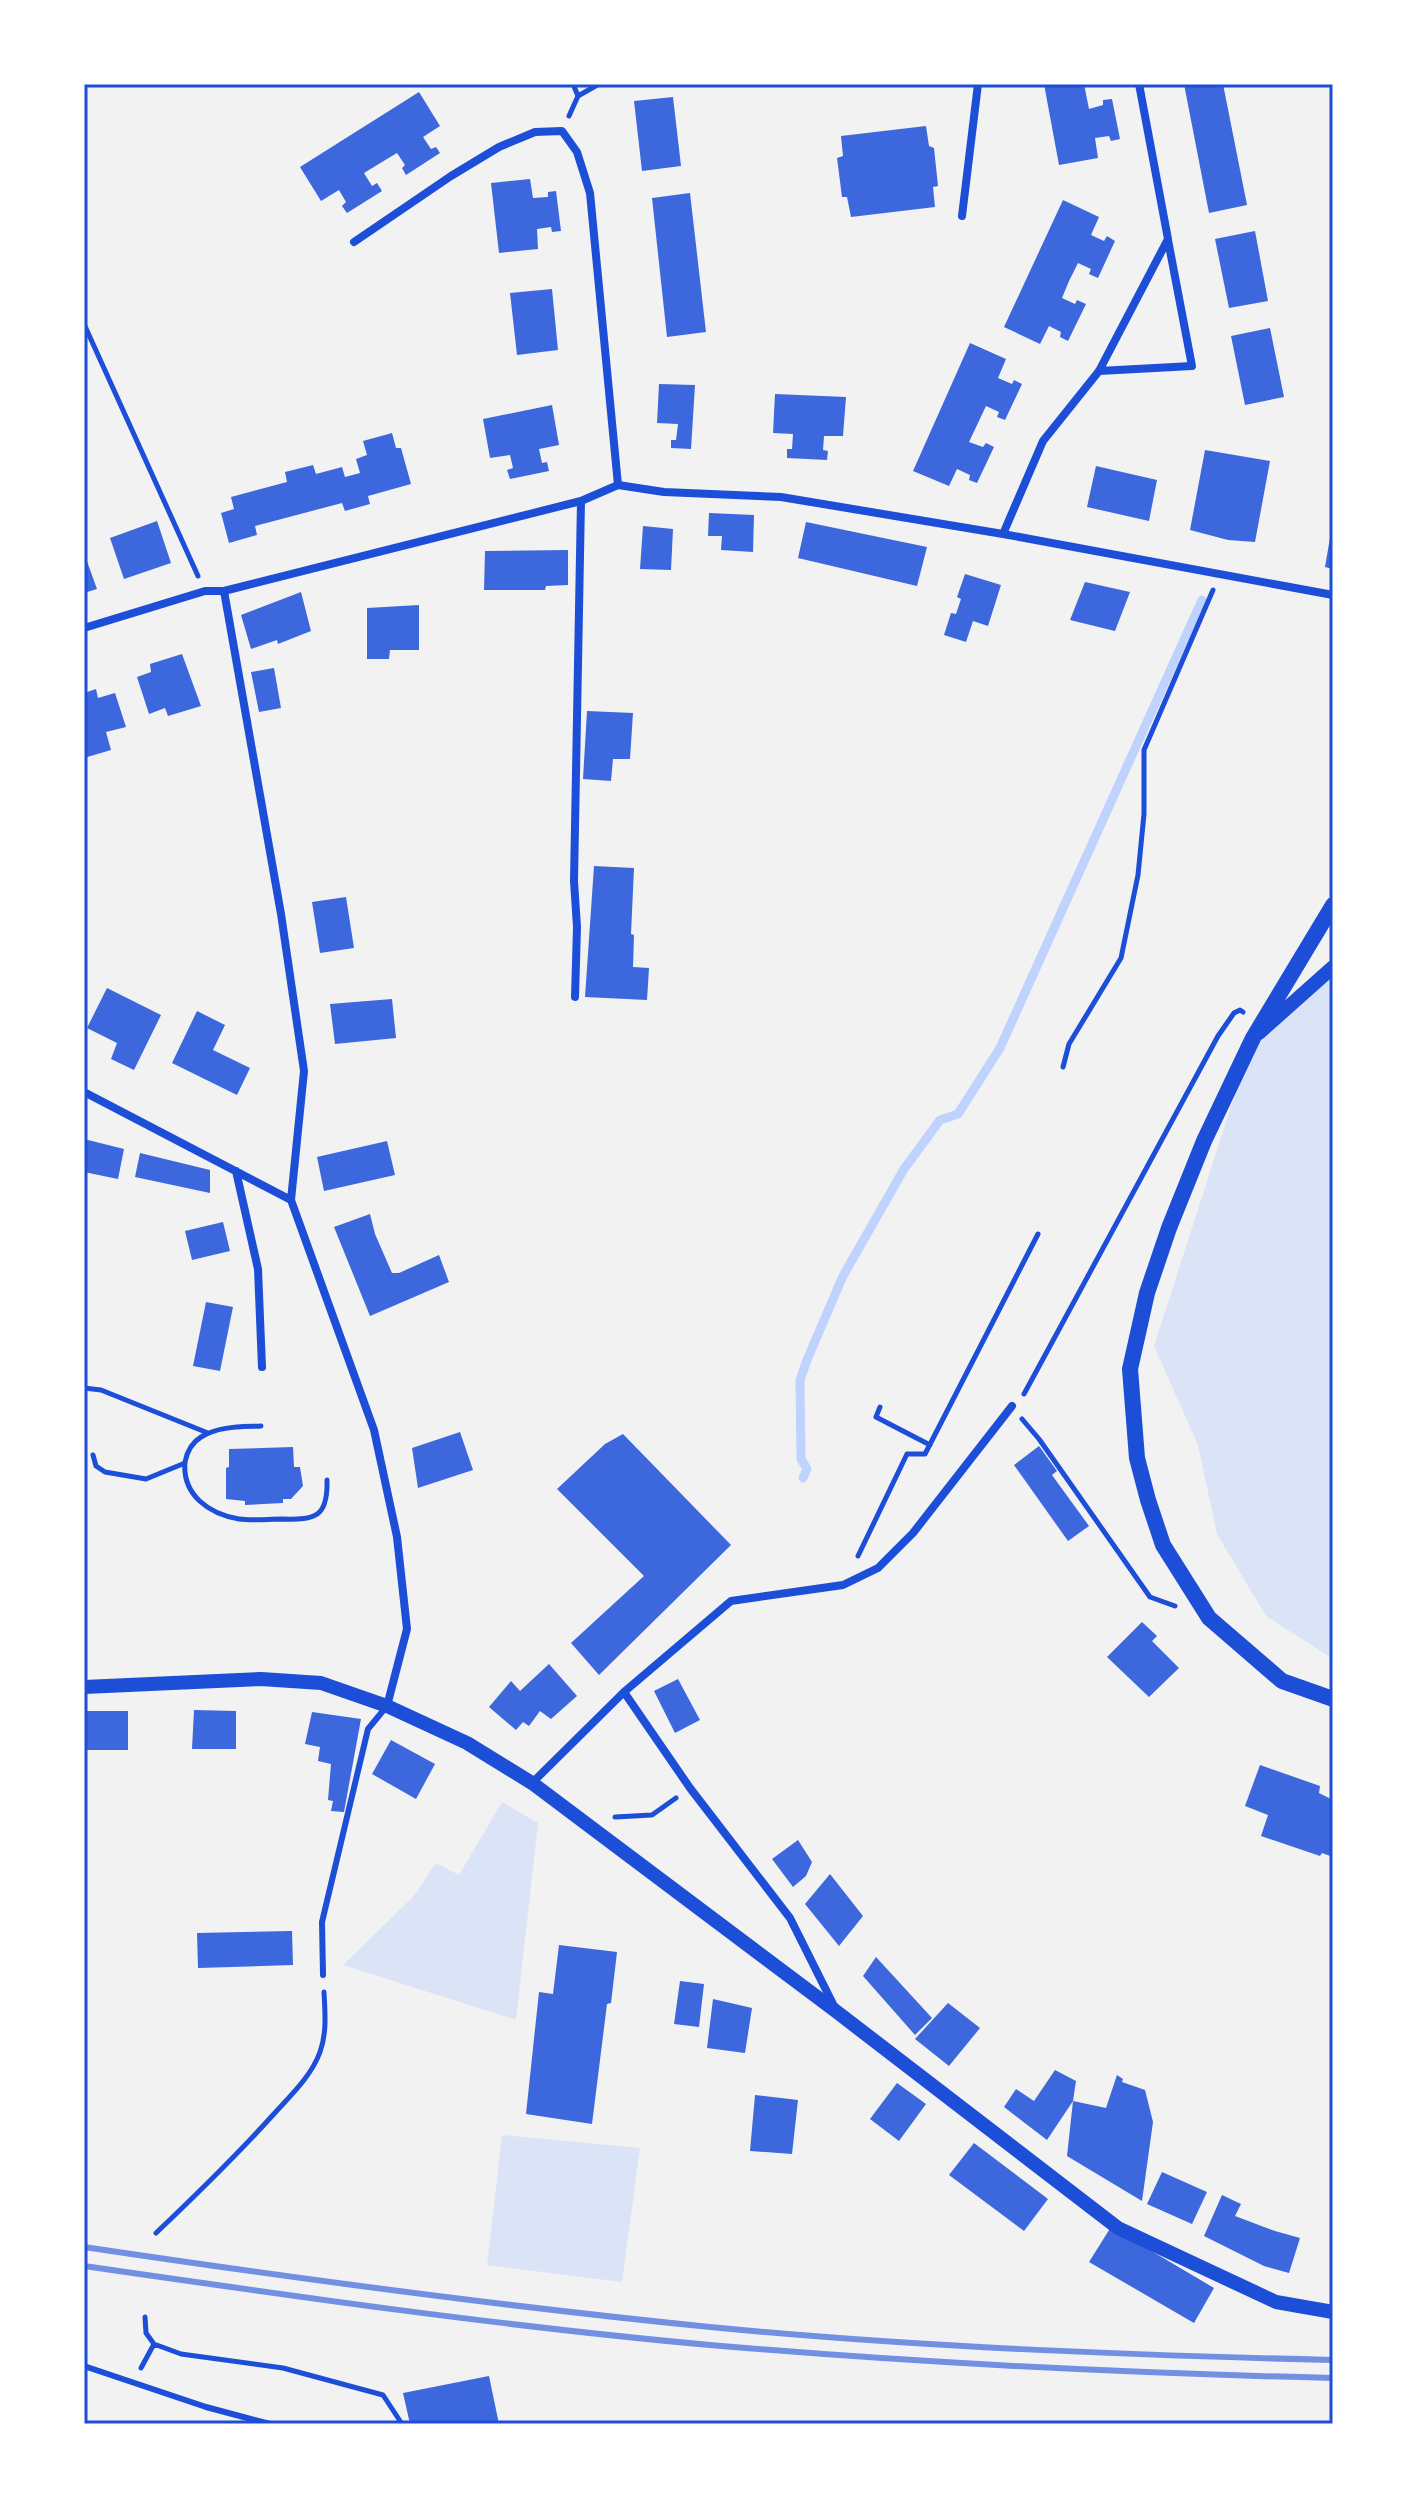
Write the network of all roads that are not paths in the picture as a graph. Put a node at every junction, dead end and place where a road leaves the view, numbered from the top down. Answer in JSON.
{"nodes":[{"id":1,"x":978,"y":84,"type":"edge"},
{"id":2,"x":1139,"y":84,"type":"edge"},
{"id":3,"x":962,"y":216,"type":"dead end"},
{"id":4,"x":1168,"y":239,"type":"junction"},
{"id":5,"x":354,"y":242,"type":"dead end"},
{"id":6,"x":1099,"y":371,"type":"junction"},
{"id":7,"x":618,"y":485,"type":"junction"},
{"id":8,"x":581,"y":501,"type":"junction"},
{"id":9,"x":1003,"y":534,"type":"junction"},
{"id":10,"x":224,"y":591,"type":"junction"},
{"id":11,"x":1333,"y":595,"type":"edge"},
{"id":12,"x":84,"y":628,"type":"edge"},
{"id":13,"x":1333,"y":905,"type":"edge"},
{"id":14,"x":1333,"y":967,"type":"edge"},
{"id":15,"x":575,"y":997,"type":"dead end"},
{"id":16,"x":1253,"y":1038,"type":"junction"},
{"id":17,"x":84,"y":1092,"type":"edge"},
{"id":18,"x":236,"y":1171,"type":"junction"},
{"id":19,"x":291,"y":1200,"type":"junction"},
{"id":20,"x":262,"y":1367,"type":"dead end"},
{"id":21,"x":1012,"y":1406,"type":"road end"},
{"id":22,"x":84,"y":1687,"type":"edge"},
{"id":23,"x":624,"y":1692,"type":"junction"},
{"id":24,"x":1333,"y":1699,"type":"edge"},
{"id":25,"x":387,"y":1706,"type":"junction"},
{"id":26,"x":532,"y":1783,"type":"junction"},
{"id":27,"x":323,"y":1975,"type":"road end"},
{"id":28,"x":837,"y":2012,"type":"junction"},
{"id":29,"x":1333,"y":2312,"type":"edge"},
{"id":30,"x":84,"y":2366,"type":"edge"},
{"id":31,"x":270,"y":2424,"type":"edge"}],
"edges":[{"from":1,"to":3,"type":"street"},
{"from":2,"to":4,"type":"street"},
{"from":4,"to":6,"type":"street"},
{"from":4,"to":6,"type":"street"},
{"from":5,"to":7,"type":"street"},
{"from":6,"to":9,"type":"street"},
{"from":7,"to":8,"type":"street"},
{"from":7,"to":9,"type":"street"},
{"from":8,"to":10,"type":"street"},
{"from":8,"to":15,"type":"street"},
{"from":9,"to":11,"type":"street"},
{"from":10,"to":12,"type":"street"},
{"from":10,"to":19,"type":"street"},
{"from":13,"to":16,"type":"main road"},
{"from":14,"to":16,"type":"street"},
{"from":16,"to":24,"type":"main road"},
{"from":17,"to":18,"type":"street"},
{"from":18,"to":19,"type":"street"},
{"from":18,"to":20,"type":"street"},
{"from":19,"to":25,"type":"street"},
{"from":21,"to":23,"type":"street"},
{"from":22,"to":25,"type":"street"},
{"from":23,"to":26,"type":"street"},
{"from":23,"to":28,"type":"street"},
{"from":25,"to":26,"type":"street"},
{"from":25,"to":27,"type":"lane"},
{"from":26,"to":28,"type":"street"},
{"from":28,"to":29,"type":"street"},
{"from":30,"to":31,"type":"lane"}]}
